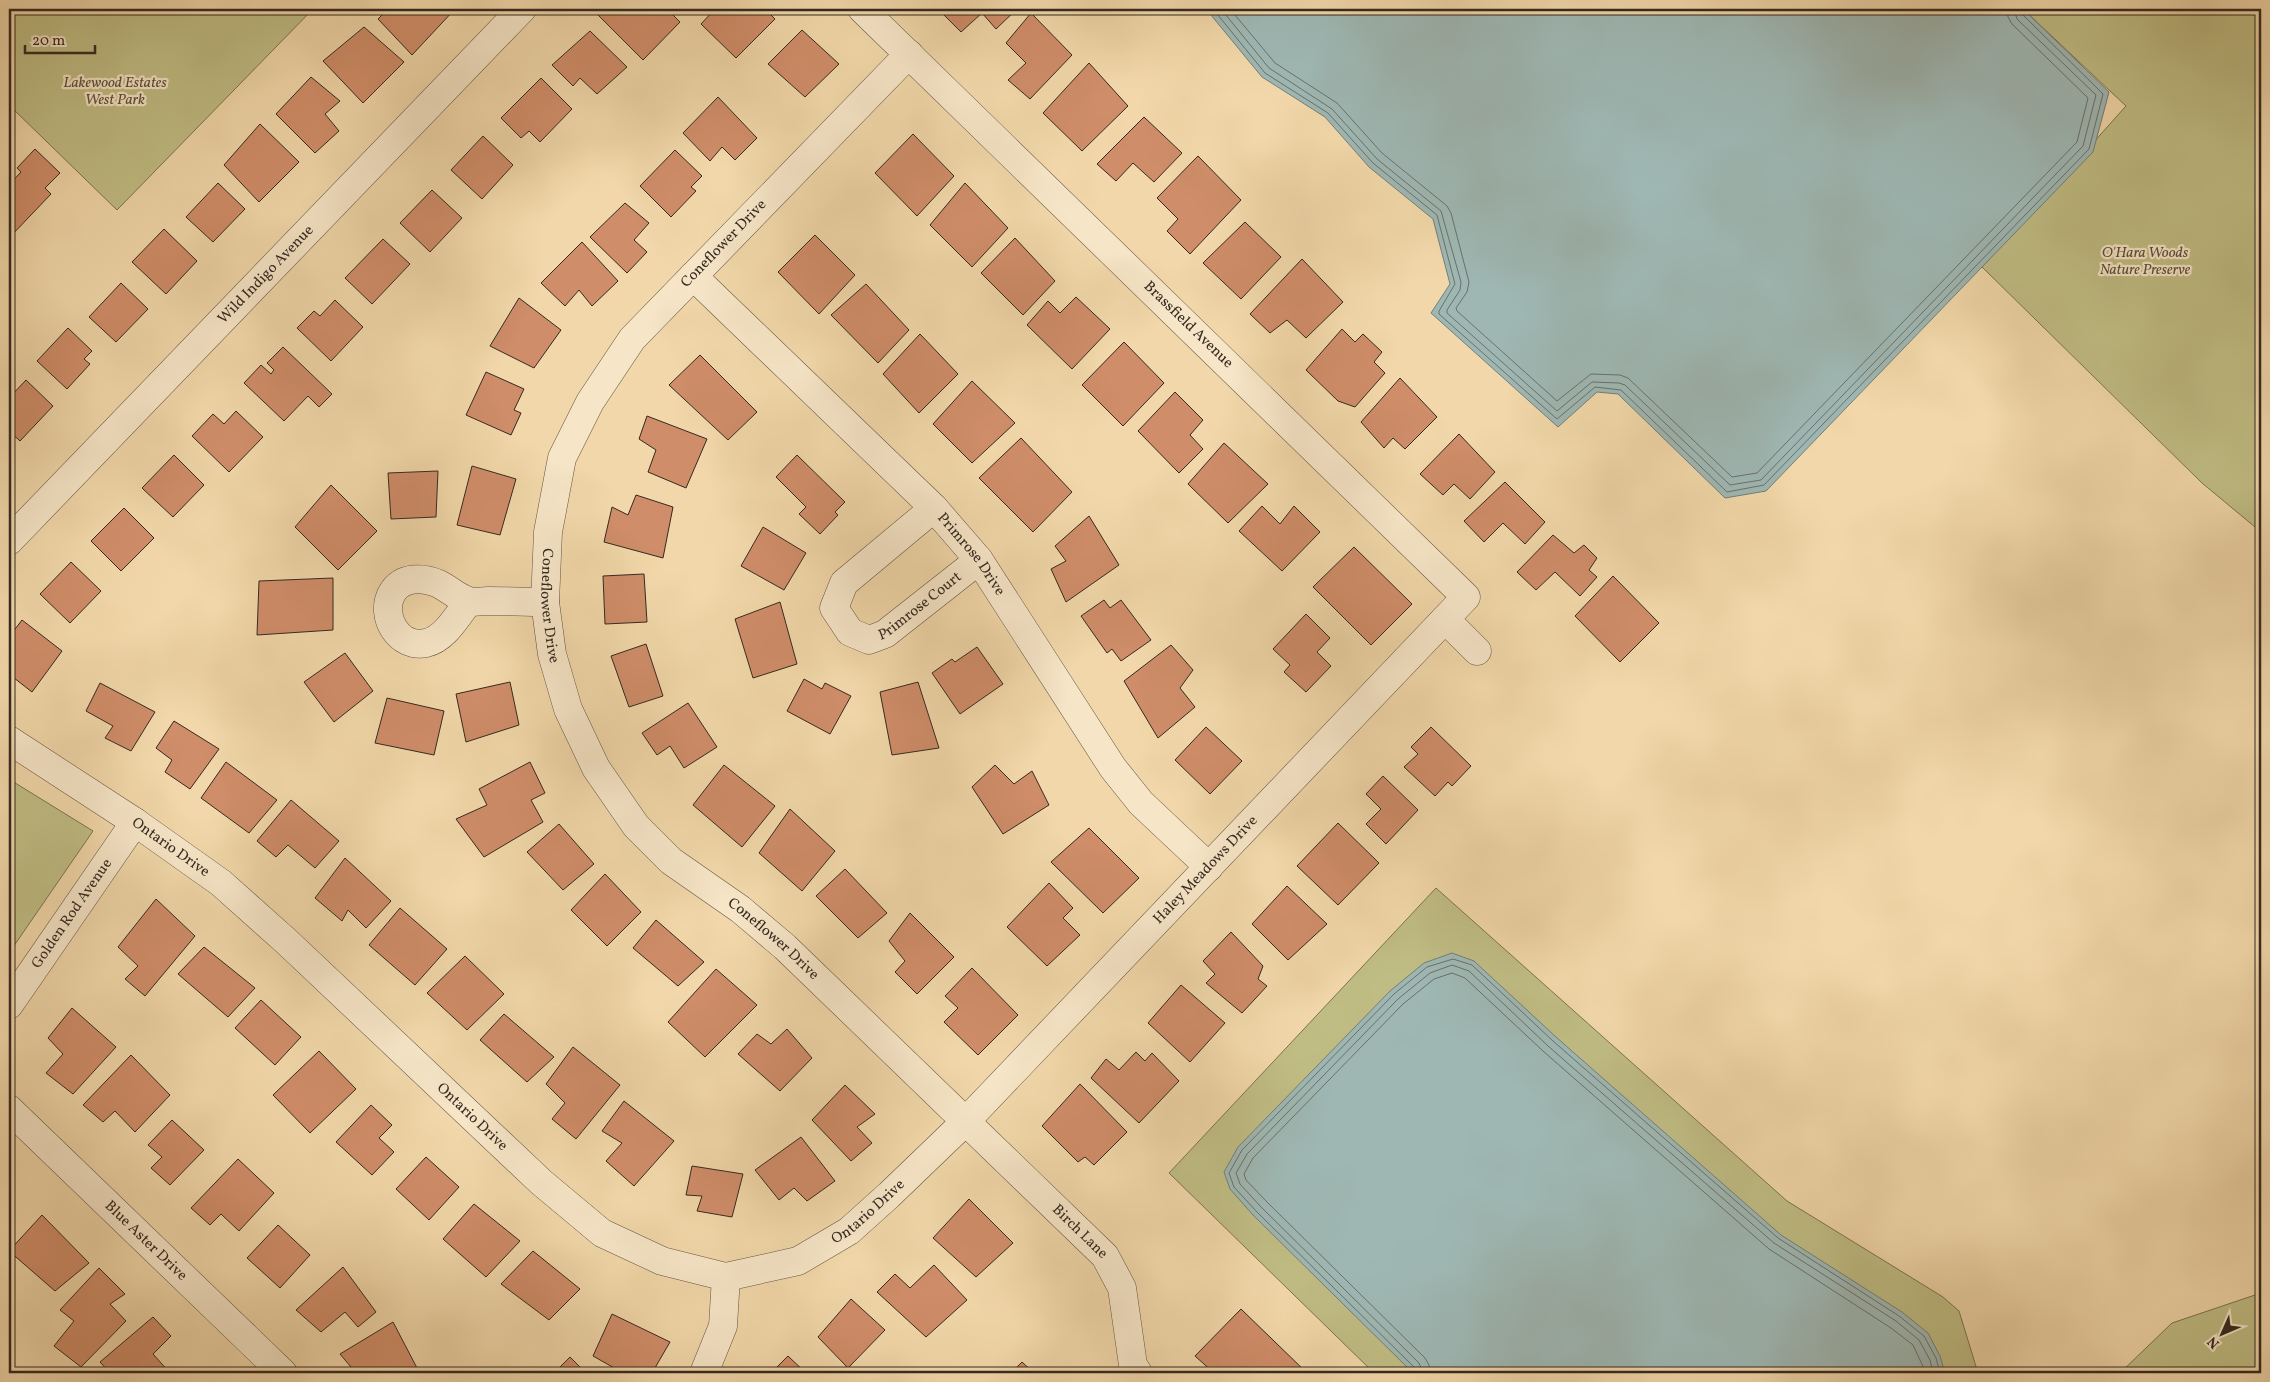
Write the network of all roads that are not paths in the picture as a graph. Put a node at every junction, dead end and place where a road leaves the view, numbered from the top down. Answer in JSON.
{"nodes":[{"id":1,"x":522,"y":9,"type":"edge"},
{"id":2,"x":862,"y":9,"type":"edge"},
{"id":3,"x":909,"y":54,"type":"junction"},
{"id":4,"x":693,"y":276,"type":"junction"},
{"id":5,"x":934,"y":508,"type":"junction"},
{"id":6,"x":9,"y":541,"type":"edge"},
{"id":7,"x":979,"y":560,"type":"junction"},
{"id":8,"x":1466,"y":596,"type":"joint"},
{"id":9,"x":469,"y":601,"type":"dead end"},
{"id":10,"x":545,"y":602,"type":"junction"},
{"id":11,"x":1444,"y":619,"type":"junction"},
{"id":12,"x":1477,"y":651,"type":"dead end"},
{"id":13,"x":9,"y":740,"type":"edge"},
{"id":14,"x":135,"y":822,"type":"junction"},
{"id":15,"x":1209,"y":868,"type":"junction"},
{"id":16,"x":9,"y":1005,"type":"edge"},
{"id":17,"x":9,"y":1110,"type":"edge"},
{"id":18,"x":966,"y":1121,"type":"junction"},
{"id":19,"x":726,"y":1277,"type":"junction"},
{"id":20,"x":283,"y":1373,"type":"edge"},
{"id":21,"x":704,"y":1373,"type":"edge"},
{"id":22,"x":1138,"y":1373,"type":"edge"}],
"edges":[{"from":1,"to":6,"type":"street","name":"Wild Indigo Avenue"},
{"from":2,"to":3,"type":"street"},
{"from":3,"to":4,"type":"street","name":"Coneflower Drive"},
{"from":3,"to":8,"type":"street","name":"Brassfield Avenue"},
{"from":4,"to":5,"type":"street","name":"Primrose Drive"},
{"from":4,"to":10,"type":"street","name":"Coneflower Drive"},
{"from":5,"to":7,"type":"street","name":"Primrose Drive"},
{"from":5,"to":7,"type":"street","name":"Primrose Court"},
{"from":7,"to":15,"type":"street","name":"Primrose Drive"},
{"from":8,"to":11,"type":"street","name":"Haley Meadows Drive"},
{"from":9,"to":10,"type":"street"},
{"from":10,"to":18,"type":"street","name":"Coneflower Drive"},
{"from":11,"to":12,"type":"street"},
{"from":11,"to":15,"type":"street","name":"Haley Meadows Drive"},
{"from":13,"to":14,"type":"street","name":"Ontario Drive"},
{"from":14,"to":16,"type":"street","name":"Golden Rod Avenue"},
{"from":14,"to":19,"type":"street","name":"Ontario Drive"},
{"from":15,"to":18,"type":"street","name":"Haley Meadows Drive"},
{"from":17,"to":20,"type":"street","name":"Blue Aster Drive"},
{"from":18,"to":19,"type":"street","name":"Ontario Drive"},
{"from":18,"to":22,"type":"street","name":"Birch Lane"},
{"from":19,"to":21,"type":"street"}]}
